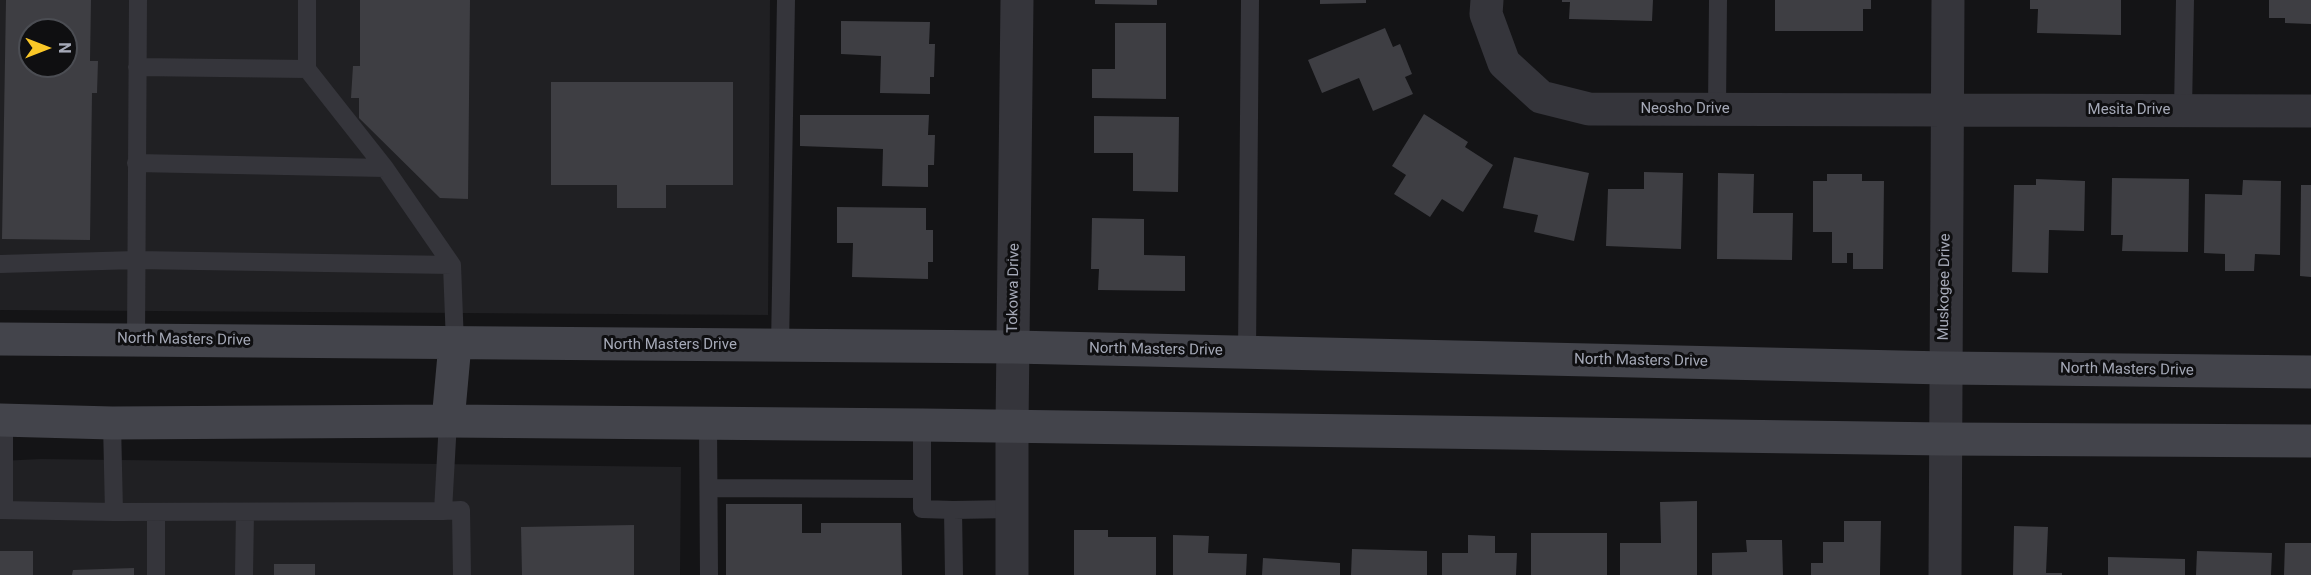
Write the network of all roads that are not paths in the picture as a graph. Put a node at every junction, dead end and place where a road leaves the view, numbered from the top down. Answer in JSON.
{"nodes":[{"id":1,"x":138,"y":0,"type":"edge"},
{"id":2,"x":307,"y":0,"type":"edge"},
{"id":3,"x":786,"y":0,"type":"edge"},
{"id":4,"x":1017,"y":0,"type":"edge"},
{"id":5,"x":1250,"y":0,"type":"edge"},
{"id":6,"x":1486,"y":0,"type":"edge"},
{"id":7,"x":1718,"y":0,"type":"edge"},
{"id":8,"x":1948,"y":0,"type":"edge"},
{"id":9,"x":2185,"y":0,"type":"edge"},
{"id":10,"x":137,"y":67,"type":"junction"},
{"id":11,"x":307,"y":69,"type":"junction"},
{"id":12,"x":1947,"y":108,"type":"junction"},
{"id":13,"x":1717,"y":109,"type":"junction"},
{"id":14,"x":2183,"y":110,"type":"junction"},
{"id":15,"x":2311,"y":111,"type":"edge"},
{"id":16,"x":136,"y":164,"type":"junction"},
{"id":17,"x":385,"y":168,"type":"junction"},
{"id":18,"x":136,"y":260,"type":"junction"},
{"id":19,"x":0,"y":264,"type":"edge"},
{"id":20,"x":452,"y":265,"type":"junction"},
{"id":21,"x":0,"y":339,"type":"edge"},
{"id":22,"x":136,"y":340,"type":"junction"},
{"id":23,"x":455,"y":344,"type":"junction"},
{"id":24,"x":780,"y":346,"type":"junction"},
{"id":25,"x":1013,"y":347,"type":"junction"},
{"id":26,"x":1247,"y":352,"type":"junction"},
{"id":27,"x":1945,"y":368,"type":"junction"},
{"id":28,"x":2311,"y":372,"type":"edge"},
{"id":29,"x":2,"y":420,"type":"edge"},
{"id":30,"x":448,"y":421,"type":"junction"},
{"id":31,"x":112,"y":423,"type":"junction"},
{"id":32,"x":708,"y":424,"type":"junction"},
{"id":33,"x":922,"y":425,"type":"junction"},
{"id":34,"x":1012,"y":426,"type":"junction"},
{"id":35,"x":1945,"y":439,"type":"junction"},
{"id":36,"x":2311,"y":441,"type":"edge"},
{"id":37,"x":709,"y":488,"type":"junction"},
{"id":38,"x":922,"y":489,"type":"junction"},
{"id":39,"x":1012,"y":509,"type":"junction"},
{"id":40,"x":2,"y":510,"type":"edge"},
{"id":41,"x":953,"y":510,"type":"junction"},
{"id":42,"x":443,"y":511,"type":"junction"},
{"id":43,"x":114,"y":512,"type":"junction"},
{"id":44,"x":156,"y":512,"type":"junction"},
{"id":45,"x":245,"y":512,"type":"junction"},
{"id":46,"x":156,"y":575,"type":"edge"},
{"id":47,"x":244,"y":575,"type":"edge"},
{"id":48,"x":462,"y":575,"type":"edge"},
{"id":49,"x":709,"y":575,"type":"edge"},
{"id":50,"x":954,"y":575,"type":"edge"},
{"id":51,"x":1012,"y":575,"type":"edge"},
{"id":52,"x":1945,"y":575,"type":"edge"}],
"edges":[{"from":1,"to":10,"type":"lane"},
{"from":2,"to":11,"type":"lane"},
{"from":3,"to":24,"type":"lane"},
{"from":4,"to":25,"type":"street","name":"Tokowa Drive"},
{"from":5,"to":26,"type":"lane"},
{"from":6,"to":13,"type":"street","name":"Neosho Drive"},
{"from":7,"to":13,"type":"lane"},
{"from":8,"to":12,"type":"street","name":"Muskogee Drive"},
{"from":9,"to":14,"type":"lane"},
{"from":10,"to":11,"type":"lane"},
{"from":10,"to":16,"type":"lane"},
{"from":11,"to":17,"type":"lane"},
{"from":12,"to":13,"type":"street","name":"Neosho Drive"},
{"from":12,"to":14,"type":"street","name":"Mesita Drive"},
{"from":12,"to":27,"type":"street","name":"Muskogee Drive"},
{"from":14,"to":15,"type":"street","name":"Mesita Drive"},
{"from":16,"to":17,"type":"lane"},
{"from":16,"to":18,"type":"lane"},
{"from":17,"to":20,"type":"lane"},
{"from":18,"to":19,"type":"lane"},
{"from":18,"to":20,"type":"lane"},
{"from":18,"to":22,"type":"lane"},
{"from":20,"to":23,"type":"lane"},
{"from":21,"to":22,"type":"main road","name":"North Masters Drive"},
{"from":22,"to":23,"type":"main road","name":"North Masters Drive"},
{"from":23,"to":24,"type":"main road","name":"North Masters Drive"},
{"from":23,"to":30,"type":"main road"},
{"from":24,"to":25,"type":"main road","name":"North Masters Drive"},
{"from":25,"to":26,"type":"main road","name":"North Masters Drive"},
{"from":25,"to":34,"type":"street","name":"Tokowa Drive"},
{"from":26,"to":27,"type":"main road","name":"North Masters Drive"},
{"from":27,"to":28,"type":"main road","name":"North Masters Drive"},
{"from":27,"to":35,"type":"street","name":"Muskogee Drive"},
{"from":29,"to":31,"type":"main road"},
{"from":29,"to":40,"type":"lane"},
{"from":30,"to":31,"type":"main road"},
{"from":30,"to":32,"type":"main road"},
{"from":30,"to":42,"type":"lane"},
{"from":31,"to":43,"type":"lane"},
{"from":32,"to":33,"type":"main road"},
{"from":32,"to":37,"type":"lane"},
{"from":33,"to":34,"type":"main road"},
{"from":33,"to":38,"type":"lane"},
{"from":34,"to":35,"type":"main road"},
{"from":34,"to":39,"type":"street","name":"Tokowa Drive"},
{"from":35,"to":36,"type":"main road"},
{"from":35,"to":52,"type":"street","name":"Muskogee Drive"},
{"from":37,"to":38,"type":"lane"},
{"from":37,"to":49,"type":"lane"},
{"from":38,"to":41,"type":"lane"},
{"from":39,"to":41,"type":"lane"},
{"from":39,"to":51,"type":"street","name":"Tokowa Drive"},
{"from":40,"to":43,"type":"lane"},
{"from":41,"to":50,"type":"lane"},
{"from":42,"to":45,"type":"lane"},
{"from":42,"to":48,"type":"lane"},
{"from":43,"to":44,"type":"lane"},
{"from":44,"to":45,"type":"lane"},
{"from":44,"to":46,"type":"lane"},
{"from":45,"to":47,"type":"lane"}]}
